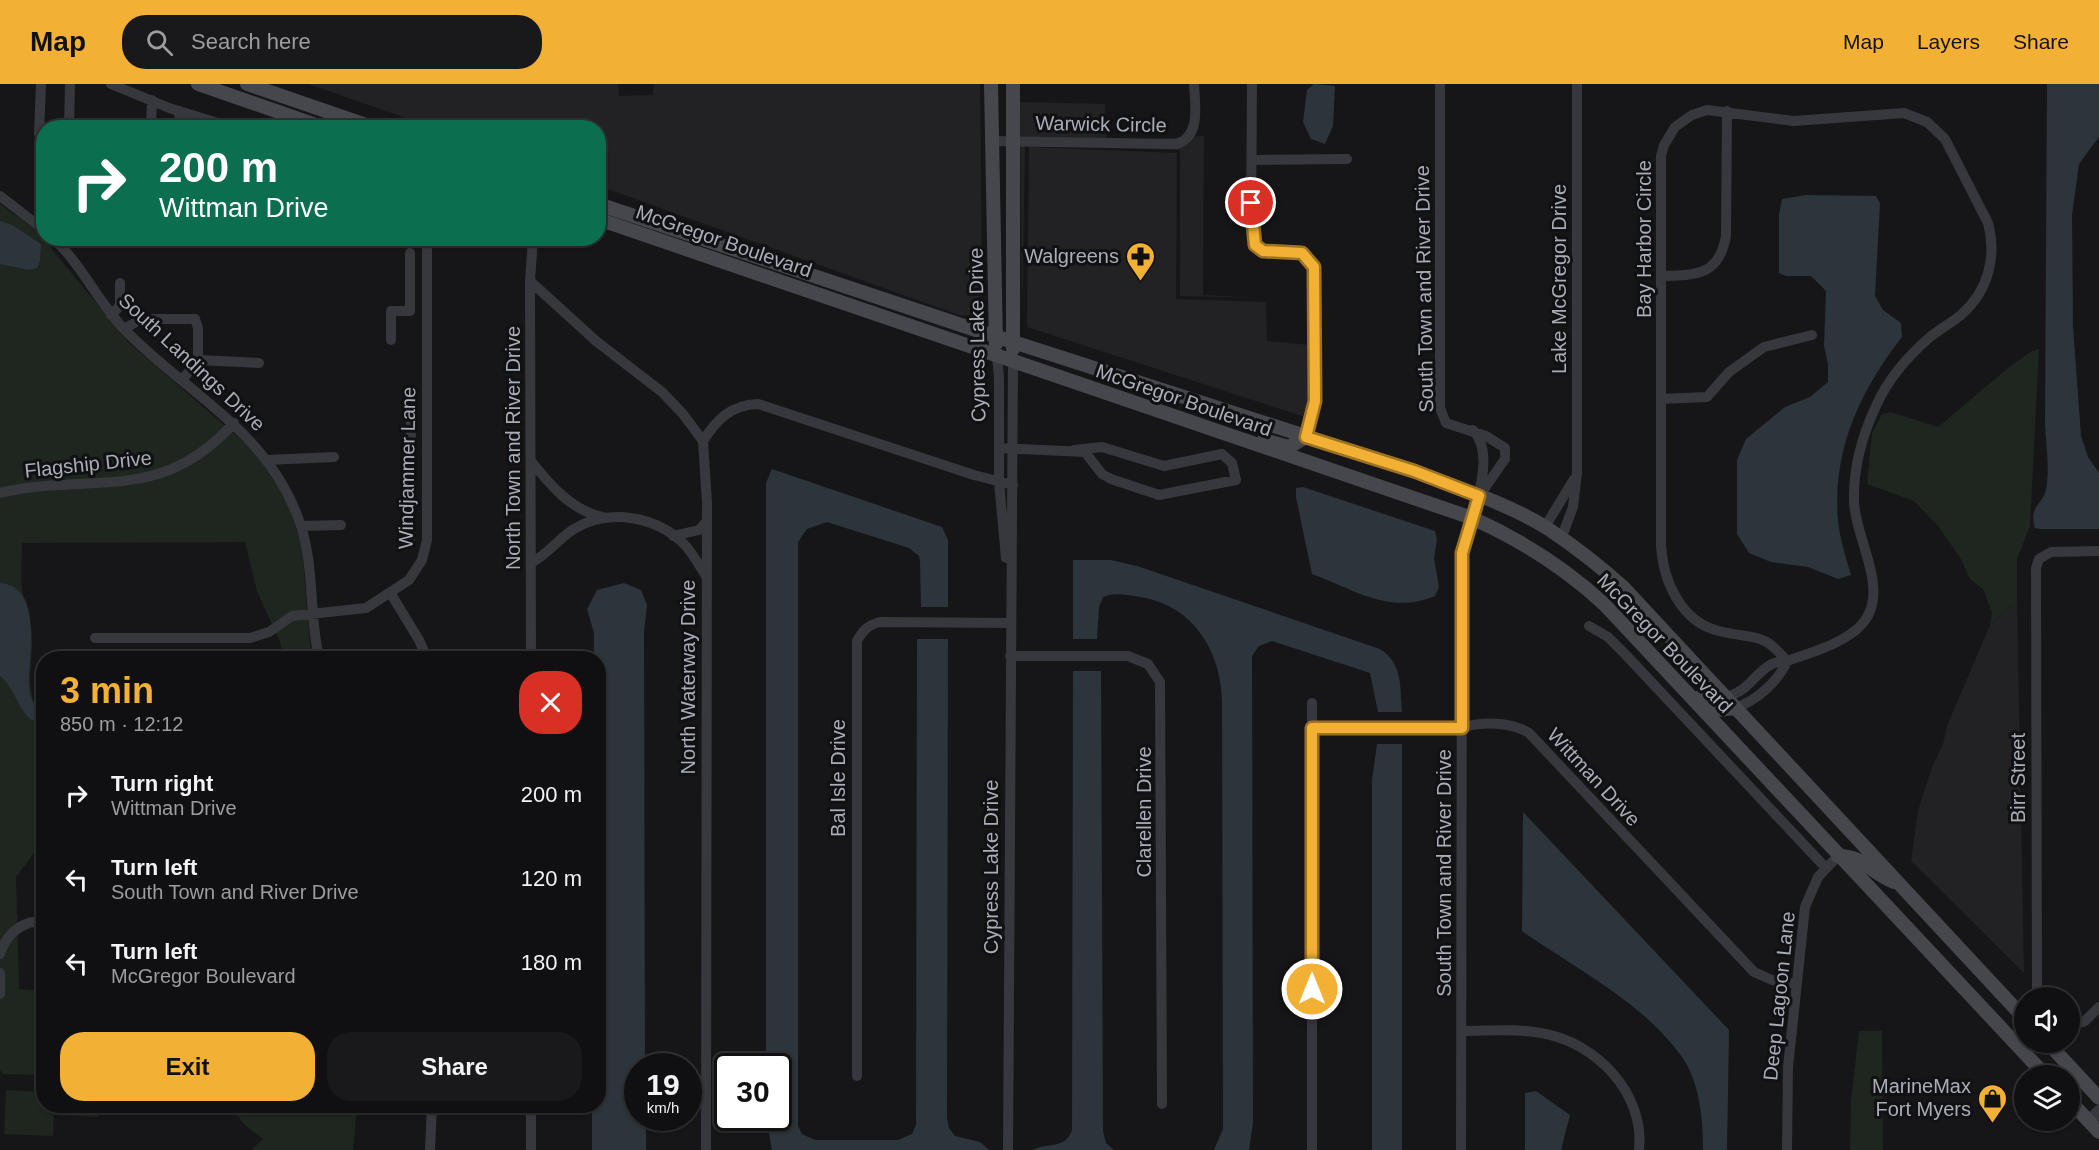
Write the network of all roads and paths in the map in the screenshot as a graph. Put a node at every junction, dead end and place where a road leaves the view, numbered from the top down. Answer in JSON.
{"nodes":[{"id":1,"x":41,"y":84,"type":"edge"},
{"id":2,"x":70,"y":84,"type":"edge"},
{"id":3,"x":111,"y":84,"type":"edge"},
{"id":4,"x":198,"y":84,"type":"edge"},
{"id":5,"x":247,"y":84,"type":"edge"},
{"id":6,"x":991,"y":84,"type":"edge"},
{"id":7,"x":1013,"y":84,"type":"edge"},
{"id":8,"x":1194,"y":84,"type":"edge"},
{"id":9,"x":1252,"y":84,"type":"edge"},
{"id":10,"x":1440,"y":84,"type":"edge"},
{"id":11,"x":1577,"y":84,"type":"edge"},
{"id":12,"x":152,"y":100,"type":"junction"},
{"id":13,"x":180,"y":111,"type":"junction"},
{"id":14,"x":1727,"y":111,"type":"junction"},
{"id":15,"x":40,"y":120,"type":"edge"},
{"id":16,"x":69,"y":120,"type":"edge"},
{"id":17,"x":151,"y":120,"type":"edge"},
{"id":18,"x":179,"y":120,"type":"edge"},
{"id":19,"x":209,"y":120,"type":"edge"},
{"id":20,"x":303,"y":120,"type":"edge"},
{"id":21,"x":352,"y":120,"type":"edge"},
{"id":22,"x":992,"y":141,"type":"junction"},
{"id":23,"x":1014,"y":141,"type":"junction"},
{"id":24,"x":1347,"y":159,"type":"dead end"},
{"id":25,"x":1252,"y":160,"type":"junction"},
{"id":26,"x":0,"y":195,"type":"edge"},
{"id":27,"x":606,"y":207,"type":"edge"},
{"id":28,"x":606,"y":222,"type":"edge"},
{"id":29,"x":36,"y":224,"type":"edge"},
{"id":30,"x":60,"y":246,"type":"edge"},
{"id":31,"x":427,"y":246,"type":"edge"},
{"id":32,"x":532,"y":246,"type":"edge"},
{"id":33,"x":410,"y":253,"type":"dead end"},
{"id":34,"x":1661,"y":276,"type":"junction"},
{"id":35,"x":530,"y":281,"type":"junction"},
{"id":36,"x":120,"y":284,"type":"dead end"},
{"id":37,"x":410,"y":311,"type":"junction"},
{"id":38,"x":427,"y":311,"type":"junction"},
{"id":39,"x":111,"y":315,"type":"junction"},
{"id":40,"x":124,"y":329,"type":"junction"},
{"id":41,"x":996,"y":336,"type":"junction"},
{"id":42,"x":1812,"y":336,"type":"dead end"},
{"id":43,"x":392,"y":340,"type":"dead end"},
{"id":44,"x":1013,"y":341,"type":"junction"},
{"id":45,"x":997,"y":355,"type":"junction"},
{"id":46,"x":198,"y":360,"type":"junction"},
{"id":47,"x":1013,"y":360,"type":"junction"},
{"id":48,"x":259,"y":363,"type":"dead end"},
{"id":49,"x":183,"y":379,"type":"junction"},
{"id":50,"x":1661,"y":399,"type":"junction"},
{"id":51,"x":411,"y":405,"type":"dead end"},
{"id":52,"x":234,"y":423,"type":"junction"},
{"id":53,"x":1198,"y":426,"type":"junction"},
{"id":54,"x":1473,"y":430,"type":"junction"},
{"id":55,"x":1306,"y":437,"type":"junction"},
{"id":56,"x":704,"y":441,"type":"junction"},
{"id":57,"x":427,"y":443,"type":"junction"},
{"id":58,"x":411,"y":444,"type":"junction"},
{"id":59,"x":999,"y":448,"type":"junction"},
{"id":60,"x":1014,"y":449,"type":"junction"},
{"id":61,"x":1074,"y":450,"type":"junction"},
{"id":62,"x":334,"y":457,"type":"dead end"},
{"id":63,"x":267,"y":460,"type":"junction"},
{"id":64,"x":531,"y":461,"type":"junction"},
{"id":65,"x":1577,"y":473,"type":"junction"},
{"id":66,"x":999,"y":482,"type":"junction"},
{"id":67,"x":1014,"y":485,"type":"junction"},
{"id":68,"x":0,"y":493,"type":"edge"},
{"id":69,"x":1479,"y":496,"type":"junction"},
{"id":70,"x":605,"y":518,"type":"junction"},
{"id":71,"x":1472,"y":518,"type":"junction"},
{"id":72,"x":706,"y":522,"type":"junction"},
{"id":73,"x":341,"y":525,"type":"dead end"},
{"id":74,"x":301,"y":526,"type":"junction"},
{"id":75,"x":1545,"y":527,"type":"junction"},
{"id":76,"x":673,"y":536,"type":"junction"},
{"id":77,"x":1561,"y":539,"type":"junction"},
{"id":78,"x":410,"y":542,"type":"dead end"},
{"id":79,"x":2099,"y":551,"type":"edge"},
{"id":80,"x":531,"y":563,"type":"junction"},
{"id":81,"x":706,"y":577,"type":"junction"},
{"id":82,"x":1010,"y":585,"type":"junction"},
{"id":83,"x":391,"y":594,"type":"junction"},
{"id":84,"x":314,"y":614,"type":"junction"},
{"id":85,"x":1010,"y":623,"type":"junction"},
{"id":86,"x":1589,"y":626,"type":"dead end"},
{"id":87,"x":95,"y":638,"type":"dead end"},
{"id":88,"x":318,"y":651,"type":"edge"},
{"id":89,"x":424,"y":651,"type":"edge"},
{"id":90,"x":531,"y":651,"type":"edge"},
{"id":91,"x":1010,"y":656,"type":"junction"},
{"id":92,"x":1787,"y":661,"type":"junction"},
{"id":93,"x":1667,"y":671,"type":"junction"},
{"id":94,"x":1725,"y":697,"type":"junction"},
{"id":95,"x":1312,"y":703,"type":"dead end"},
{"id":96,"x":1735,"y":708,"type":"junction"},
{"id":97,"x":1312,"y":728,"type":"junction"},
{"id":98,"x":1462,"y":728,"type":"junction"},
{"id":99,"x":1838,"y":856,"type":"junction"},
{"id":100,"x":1825,"y":867,"type":"junction"},
{"id":101,"x":1899,"y":884,"type":"junction"},
{"id":102,"x":36,"y":921,"type":"edge"},
{"id":103,"x":0,"y":954,"type":"edge"},
{"id":104,"x":0,"y":973,"type":"edge"},
{"id":105,"x":1796,"y":984,"type":"junction"},
{"id":106,"x":2037,"y":987,"type":"edge"},
{"id":107,"x":0,"y":994,"type":"edge"},
{"id":108,"x":2014,"y":1007,"type":"edge"},
{"id":109,"x":2099,"y":1007,"type":"edge"},
{"id":110,"x":2080,"y":1023,"type":"edge"},
{"id":111,"x":1462,"y":1031,"type":"junction"},
{"id":112,"x":2057,"y":1053,"type":"edge"},
{"id":113,"x":2036,"y":1065,"type":"edge"},
{"id":114,"x":857,"y":1076,"type":"dead end"},
{"id":115,"x":2099,"y":1098,"type":"edge"},
{"id":116,"x":1162,"y":1104,"type":"dead end"},
{"id":117,"x":2080,"y":1107,"type":"edge"},
{"id":118,"x":432,"y":1113,"type":"edge"},
{"id":119,"x":531,"y":1113,"type":"edge"},
{"id":120,"x":2094,"y":1116,"type":"edge"},
{"id":121,"x":2099,"y":1132,"type":"edge"},
{"id":122,"x":430,"y":1150,"type":"edge"},
{"id":123,"x":531,"y":1150,"type":"edge"},
{"id":124,"x":706,"y":1150,"type":"edge"},
{"id":125,"x":1008,"y":1150,"type":"edge"},
{"id":126,"x":1312,"y":1150,"type":"edge"},
{"id":127,"x":1461,"y":1150,"type":"edge"},
{"id":128,"x":1639,"y":1150,"type":"edge"},
{"id":129,"x":1787,"y":1150,"type":"edge"}],
"edges":[{"from":1,"to":15,"type":"street"},
{"from":2,"to":16,"type":"street"},
{"from":3,"to":12,"type":"street"},
{"from":4,"to":20,"type":"main road"},
{"from":5,"to":21,"type":"main road"},
{"from":6,"to":22,"type":"main road","name":"Cypress Lake Drive"},
{"from":7,"to":23,"type":"main road","name":"Cypress Lake Drive"},
{"from":8,"to":23,"type":"street","name":"Warwick Circle"},
{"from":9,"to":25,"type":"street"},
{"from":10,"to":54,"type":"street","name":"South Town and River Drive"},
{"from":11,"to":65,"type":"street","name":"Lake McGregor Drive"},
{"from":12,"to":13,"type":"street"},
{"from":12,"to":17,"type":"street"},
{"from":13,"to":18,"type":"street"},
{"from":13,"to":19,"type":"street"},
{"from":14,"to":34,"type":"street","name":"Bay Harbor Circle"},
{"from":14,"to":34,"type":"street"},
{"from":14,"to":92,"type":"street","name":"Bay Harbor Circle"},
{"from":22,"to":23,"type":"street","name":"Warwick Circle"},
{"from":22,"to":41,"type":"main road","name":"Cypress Lake Drive"},
{"from":23,"to":44,"type":"main road","name":"Cypress Lake Drive"},
{"from":24,"to":25,"type":"street"},
{"from":25,"to":55,"type":"street"},
{"from":26,"to":29,"type":"street"},
{"from":27,"to":41,"type":"main road","name":"McGregor Boulevard"},
{"from":28,"to":45,"type":"main road","name":"McGregor Boulevard"},
{"from":30,"to":39,"type":"street","name":"South Landings Drive"},
{"from":31,"to":38,"type":"street","name":"Windjammer Lane"},
{"from":32,"to":35,"type":"street","name":"North Town and River Drive"},
{"from":33,"to":37,"type":"street"},
{"from":34,"to":50,"type":"street","name":"Bay Harbor Circle"},
{"from":35,"to":56,"type":"street"},
{"from":35,"to":64,"type":"street","name":"North Town and River Drive"},
{"from":36,"to":39,"type":"street"},
{"from":37,"to":38,"type":"street"},
{"from":37,"to":43,"type":"street"},
{"from":38,"to":57,"type":"street","name":"Windjammer Lane"},
{"from":39,"to":40,"type":"street","name":"South Landings Drive"},
{"from":40,"to":46,"type":"street"},
{"from":40,"to":49,"type":"street","name":"South Landings Drive"},
{"from":41,"to":44,"type":"main road","name":"McGregor Boulevard"},
{"from":41,"to":45,"type":"main road","name":"Cypress Lake Drive"},
{"from":42,"to":50,"type":"street"},
{"from":44,"to":47,"type":"main road","name":"Cypress Lake Drive"},
{"from":44,"to":55,"type":"main road","name":"McGregor Boulevard"},
{"from":45,"to":47,"type":"main road","name":"McGregor Boulevard"},
{"from":45,"to":59,"type":"street","name":"Cypress Lake Drive"},
{"from":46,"to":48,"type":"street"},
{"from":46,"to":49,"type":"street"},
{"from":47,"to":53,"type":"main road","name":"McGregor Boulevard"},
{"from":47,"to":60,"type":"street","name":"Cypress Lake Drive"},
{"from":49,"to":52,"type":"street","name":"South Landings Drive"},
{"from":50,"to":92,"type":"street","name":"Bay Harbor Circle"},
{"from":51,"to":58,"type":"street"},
{"from":52,"to":63,"type":"street","name":"South Landings Drive"},
{"from":52,"to":68,"type":"street","name":"Flagship Drive"},
{"from":53,"to":55,"type":"main road"},
{"from":53,"to":71,"type":"main road","name":"McGregor Boulevard"},
{"from":54,"to":69,"type":"street","name":"South Town and River Drive"},
{"from":54,"to":69,"type":"street"},
{"from":55,"to":69,"type":"main road","name":"McGregor Boulevard"},
{"from":56,"to":66,"type":"street"},
{"from":56,"to":72,"type":"street","name":"North Waterway Drive"},
{"from":57,"to":58,"type":"street"},
{"from":57,"to":83,"type":"street","name":"Windjammer Lane"},
{"from":58,"to":78,"type":"street"},
{"from":59,"to":60,"type":"street"},
{"from":59,"to":66,"type":"street","name":"Cypress Lake Drive"},
{"from":60,"to":61,"type":"street"},
{"from":60,"to":67,"type":"street","name":"Cypress Lake Drive"},
{"from":61,"to":61,"type":"street"},
{"from":62,"to":63,"type":"street"},
{"from":63,"to":74,"type":"street","name":"South Landings Drive"},
{"from":64,"to":70,"type":"street"},
{"from":64,"to":80,"type":"street","name":"North Town and River Drive"},
{"from":65,"to":75,"type":"street","name":"Lake McGregor Drive"},
{"from":65,"to":77,"type":"street","name":"Lake McGregor Drive"},
{"from":66,"to":67,"type":"street"},
{"from":66,"to":82,"type":"street","name":"Cypress Lake Drive"},
{"from":67,"to":82,"type":"street","name":"Cypress Lake Drive"},
{"from":69,"to":71,"type":"street","name":"South Town and River Drive"},
{"from":69,"to":75,"type":"main road","name":"McGregor Boulevard"},
{"from":70,"to":76,"type":"street"},
{"from":70,"to":80,"type":"street"},
{"from":71,"to":93,"type":"main road","name":"McGregor Boulevard"},
{"from":71,"to":98,"type":"street","name":"South Town and River Drive"},
{"from":72,"to":76,"type":"street"},
{"from":72,"to":81,"type":"street","name":"North Waterway Drive"},
{"from":73,"to":74,"type":"street"},
{"from":74,"to":84,"type":"street","name":"South Landings Drive"},
{"from":75,"to":77,"type":"main road","name":"McGregor Boulevard"},
{"from":76,"to":81,"type":"street"},
{"from":77,"to":94,"type":"main road","name":"McGregor Boulevard"},
{"from":79,"to":106,"type":"street","name":"Birr Street"},
{"from":80,"to":90,"type":"street","name":"North Town and River Drive"},
{"from":81,"to":124,"type":"street","name":"North Waterway Drive"},
{"from":82,"to":85,"type":"street","name":"Cypress Lake Drive"},
{"from":83,"to":84,"type":"street","name":"Windjammer Lane"},
{"from":83,"to":89,"type":"street"},
{"from":84,"to":87,"type":"street","name":"Windjammer Lane"},
{"from":84,"to":88,"type":"street","name":"South Landings Drive"},
{"from":85,"to":91,"type":"street","name":"Cypress Lake Drive"},
{"from":85,"to":114,"type":"street","name":"Bal Isle Drive"},
{"from":86,"to":100,"type":"street"},
{"from":91,"to":116,"type":"street","name":"Clarellen Drive"},
{"from":91,"to":125,"type":"street","name":"Cypress Lake Drive"},
{"from":92,"to":94,"type":"street","name":"Bay Harbor Circle"},
{"from":92,"to":96,"type":"street","name":"Bay Harbor Circle"},
{"from":93,"to":96,"type":"main road"},
{"from":93,"to":99,"type":"main road","name":"McGregor Boulevard"},
{"from":94,"to":96,"type":"main road","name":"McGregor Boulevard"},
{"from":95,"to":97,"type":"street"},
{"from":96,"to":101,"type":"main road","name":"McGregor Boulevard"},
{"from":97,"to":98,"type":"street","name":"Wittman Drive"},
{"from":97,"to":126,"type":"street"},
{"from":98,"to":105,"type":"street","name":"Wittman Drive"},
{"from":98,"to":111,"type":"street","name":"South Town and River Drive"},
{"from":99,"to":100,"type":"street","name":"Deep Lagoon Lane"},
{"from":99,"to":101,"type":"main road"},
{"from":99,"to":113,"type":"main road","name":"McGregor Boulevard"},
{"from":100,"to":105,"type":"street","name":"Deep Lagoon Lane"},
{"from":101,"to":108,"type":"main road","name":"McGregor Boulevard"},
{"from":102,"to":103,"type":"street"},
{"from":104,"to":107,"type":"street"},
{"from":105,"to":129,"type":"street","name":"Deep Lagoon Lane"},
{"from":109,"to":110,"type":"street"},
{"from":111,"to":127,"type":"street","name":"South Town and River Drive"},
{"from":111,"to":128,"type":"street"},
{"from":112,"to":115,"type":"main road"},
{"from":117,"to":120,"type":"main road"},
{"from":118,"to":122,"type":"street"},
{"from":119,"to":123,"type":"street"},
{"from":120,"to":121,"type":"main road"}]}
